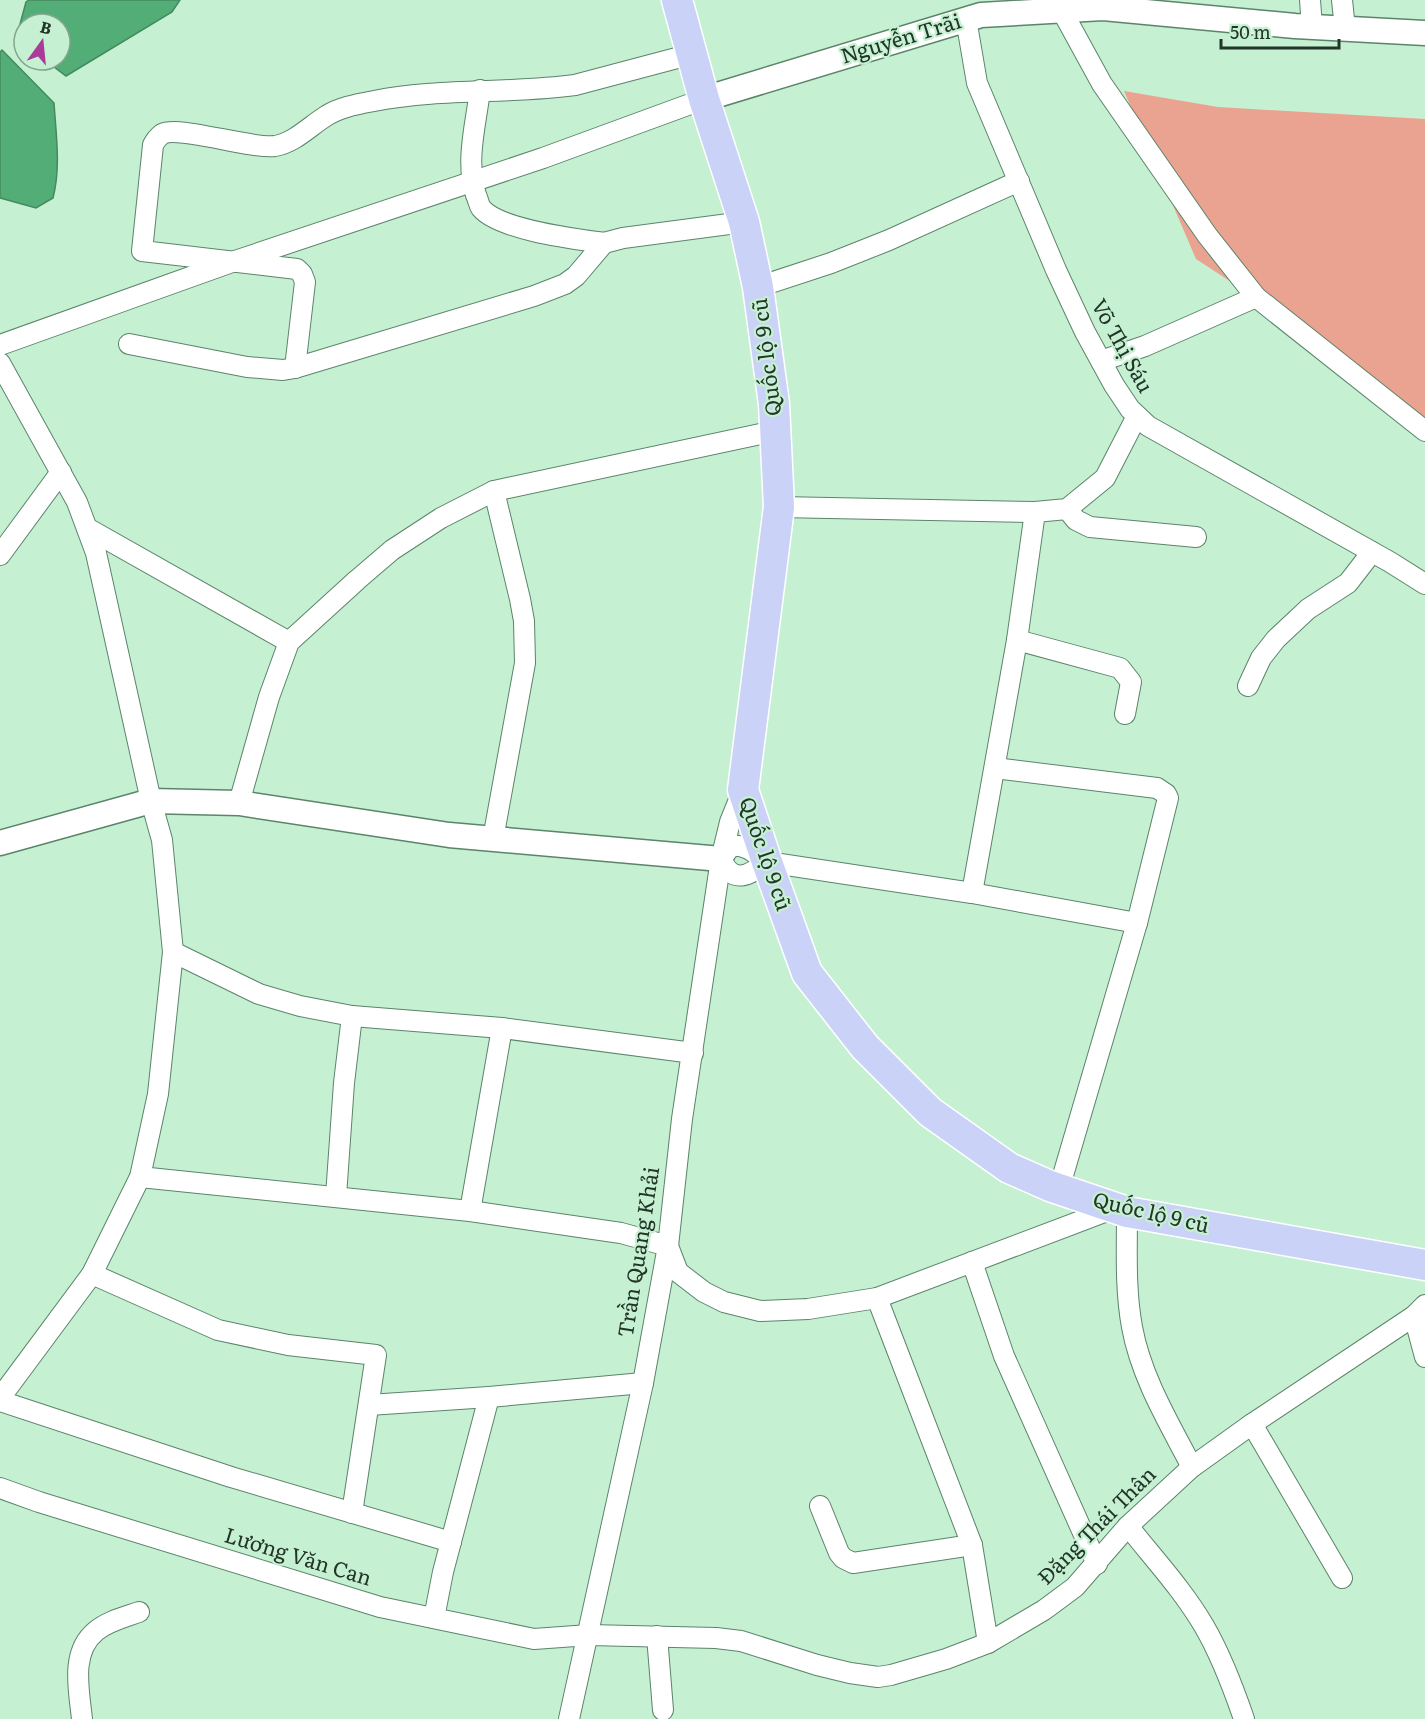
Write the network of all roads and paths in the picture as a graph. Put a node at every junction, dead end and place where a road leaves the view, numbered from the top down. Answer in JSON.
{"nodes":[{"id":1,"x":677,"y":0,"type":"edge"},
{"id":2,"x":1310,"y":0,"type":"edge"},
{"id":3,"x":1342,"y":0,"type":"edge"},
{"id":4,"x":1062,"y":11,"type":"junction"},
{"id":5,"x":966,"y":19,"type":"junction"},
{"id":6,"x":1312,"y":27,"type":"junction"},
{"id":7,"x":1345,"y":28,"type":"junction"},
{"id":8,"x":1425,"y":33,"type":"edge"},
{"id":9,"x":692,"y":54,"type":"junction"},
{"id":10,"x":480,"y":90,"type":"junction"},
{"id":11,"x":705,"y":99,"type":"junction"},
{"id":12,"x":1019,"y":181,"type":"junction"},
{"id":13,"x":473,"y":182,"type":"junction"},
{"id":14,"x":744,"y":222,"type":"junction"},
{"id":15,"x":604,"y":243,"type":"junction"},
{"id":16,"x":232,"y":262,"type":"junction"},
{"id":17,"x":758,"y":287,"type":"junction"},
{"id":18,"x":1256,"y":297,"type":"junction"},
{"id":19,"x":129,"y":344,"type":"dead end"},
{"id":20,"x":0,"y":345,"type":"edge"},
{"id":21,"x":1101,"y":361,"type":"junction"},
{"id":22,"x":0,"y":363,"type":"edge"},
{"id":23,"x":295,"y":368,"type":"junction"},
{"id":24,"x":1137,"y":416,"type":"junction"},
{"id":25,"x":775,"y":431,"type":"junction"},
{"id":26,"x":1425,"y":431,"type":"edge"},
{"id":27,"x":61,"y":472,"type":"junction"},
{"id":28,"x":494,"y":491,"type":"junction"},
{"id":29,"x":779,"y":507,"type":"junction"},
{"id":30,"x":1067,"y":509,"type":"junction"},
{"id":31,"x":1035,"y":512,"type":"junction"},
{"id":32,"x":87,"y":528,"type":"junction"},
{"id":33,"x":1196,"y":537,"type":"dead end"},
{"id":34,"x":1372,"y":552,"type":"junction"},
{"id":35,"x":0,"y":555,"type":"edge"},
{"id":36,"x":1425,"y":584,"type":"edge"},
{"id":37,"x":1017,"y":640,"type":"junction"},
{"id":38,"x":289,"y":642,"type":"junction"},
{"id":39,"x":1248,"y":686,"type":"dead end"},
{"id":40,"x":1125,"y":714,"type":"dead end"},
{"id":41,"x":995,"y":768,"type":"junction"},
{"id":42,"x":743,"y":790,"type":"junction"},
{"id":43,"x":151,"y":801,"type":"junction"},
{"id":44,"x":239,"y":802,"type":"junction"},
{"id":45,"x":493,"y":840,"type":"junction"},
{"id":46,"x":0,"y":843,"type":"edge"},
{"id":47,"x":721,"y":860,"type":"junction"},
{"id":48,"x":767,"y":862,"type":"junction"},
{"id":49,"x":972,"y":893,"type":"junction"},
{"id":50,"x":1137,"y":923,"type":"junction"},
{"id":51,"x":173,"y":952,"type":"junction"},
{"id":52,"x":352,"y":1016,"type":"junction"},
{"id":53,"x":502,"y":1028,"type":"junction"},
{"id":54,"x":693,"y":1053,"type":"junction"},
{"id":55,"x":140,"y":1177,"type":"junction"},
{"id":56,"x":1059,"y":1189,"type":"junction"},
{"id":57,"x":336,"y":1196,"type":"junction"},
{"id":58,"x":1121,"y":1210,"type":"junction"},
{"id":59,"x":470,"y":1211,"type":"junction"},
{"id":60,"x":668,"y":1246,"type":"junction"},
{"id":61,"x":972,"y":1262,"type":"junction"},
{"id":62,"x":1425,"y":1265,"type":"edge"},
{"id":63,"x":92,"y":1274,"type":"junction"},
{"id":64,"x":877,"y":1298,"type":"junction"},
{"id":65,"x":1419,"y":1311,"type":"edge"},
{"id":66,"x":1425,"y":1357,"type":"edge"},
{"id":67,"x":643,"y":1383,"type":"junction"},
{"id":68,"x":489,"y":1397,"type":"junction"},
{"id":69,"x":0,"y":1399,"type":"edge"},
{"id":70,"x":369,"y":1405,"type":"junction"},
{"id":71,"x":1252,"y":1424,"type":"junction"},
{"id":72,"x":1191,"y":1467,"type":"junction"},
{"id":73,"x":0,"y":1488,"type":"edge"},
{"id":74,"x":820,"y":1506,"type":"dead end"},
{"id":75,"x":352,"y":1513,"type":"junction"},
{"id":76,"x":1128,"y":1526,"type":"junction"},
{"id":77,"x":451,"y":1542,"type":"junction"},
{"id":78,"x":972,"y":1545,"type":"junction"},
{"id":79,"x":1097,"y":1564,"type":"junction"},
{"id":80,"x":1342,"y":1578,"type":"dead end"},
{"id":81,"x":139,"y":1612,"type":"dead end"},
{"id":82,"x":434,"y":1618,"type":"junction"},
{"id":83,"x":589,"y":1635,"type":"junction"},
{"id":84,"x":657,"y":1636,"type":"junction"},
{"id":85,"x":988,"y":1643,"type":"junction"},
{"id":86,"x":663,"y":1710,"type":"dead end"},
{"id":87,"x":82,"y":1719,"type":"edge"},
{"id":88,"x":569,"y":1719,"type":"edge"},
{"id":89,"x":1244,"y":1719,"type":"edge"}],
"edges":[{"from":1,"to":9,"type":"main road","name":"Quốc lộ 9 cũ"},
{"from":2,"to":6,"type":"street"},
{"from":3,"to":7,"type":"street"},
{"from":4,"to":5,"type":"street","name":"Nguyễn Trãi"},
{"from":4,"to":6,"type":"street","name":"Nguyễn Trãi"},
{"from":4,"to":18,"type":"street"},
{"from":5,"to":11,"type":"street","name":"Nguyễn Trãi"},
{"from":5,"to":12,"type":"street","name":"Võ Thị Sáu"},
{"from":6,"to":7,"type":"street","name":"Nguyễn Trãi"},
{"from":7,"to":8,"type":"street","name":"Nguyễn Trãi"},
{"from":9,"to":10,"type":"street"},
{"from":9,"to":11,"type":"main road","name":"Quốc lộ 9 cũ"},
{"from":10,"to":13,"type":"street"},
{"from":10,"to":16,"type":"street"},
{"from":11,"to":13,"type":"street"},
{"from":11,"to":14,"type":"main road","name":"Quốc lộ 9 cũ"},
{"from":12,"to":17,"type":"street"},
{"from":12,"to":21,"type":"street","name":"Võ Thị Sáu"},
{"from":13,"to":15,"type":"street"},
{"from":13,"to":16,"type":"street"},
{"from":14,"to":15,"type":"street"},
{"from":14,"to":17,"type":"main road","name":"Quốc lộ 9 cũ"},
{"from":15,"to":23,"type":"street"},
{"from":16,"to":20,"type":"street"},
{"from":16,"to":23,"type":"street"},
{"from":17,"to":25,"type":"main road","name":"Quốc lộ 9 cũ"},
{"from":18,"to":21,"type":"street"},
{"from":18,"to":26,"type":"street"},
{"from":19,"to":23,"type":"street"},
{"from":21,"to":24,"type":"street","name":"Võ Thị Sáu"},
{"from":22,"to":27,"type":"street"},
{"from":24,"to":30,"type":"street"},
{"from":24,"to":34,"type":"street","name":"Võ Thị Sáu"},
{"from":25,"to":28,"type":"street"},
{"from":25,"to":29,"type":"main road","name":"Quốc lộ 9 cũ"},
{"from":27,"to":32,"type":"street"},
{"from":27,"to":35,"type":"street"},
{"from":28,"to":38,"type":"street"},
{"from":28,"to":45,"type":"street"},
{"from":29,"to":31,"type":"street"},
{"from":29,"to":42,"type":"main road","name":"Quốc lộ 9 cũ"},
{"from":30,"to":31,"type":"street"},
{"from":30,"to":33,"type":"street"},
{"from":31,"to":37,"type":"street"},
{"from":32,"to":38,"type":"street"},
{"from":32,"to":43,"type":"street"},
{"from":34,"to":36,"type":"street","name":"Võ Thị Sáu"},
{"from":34,"to":39,"type":"street"},
{"from":37,"to":40,"type":"street"},
{"from":37,"to":41,"type":"street"},
{"from":38,"to":44,"type":"street"},
{"from":41,"to":49,"type":"street"},
{"from":41,"to":50,"type":"street"},
{"from":42,"to":47,"type":"street","name":"Trần Quang Khải"},
{"from":42,"to":48,"type":"main road","name":"Quốc lộ 9 cũ"},
{"from":43,"to":44,"type":"street"},
{"from":43,"to":46,"type":"street"},
{"from":43,"to":51,"type":"street"},
{"from":44,"to":45,"type":"street"},
{"from":45,"to":47,"type":"street"},
{"from":47,"to":48,"type":"street"},
{"from":47,"to":54,"type":"street","name":"Trần Quang Khải"},
{"from":48,"to":49,"type":"street"},
{"from":48,"to":56,"type":"main road","name":"Quốc lộ 9 cũ"},
{"from":49,"to":50,"type":"street"},
{"from":50,"to":56,"type":"street"},
{"from":51,"to":52,"type":"street"},
{"from":51,"to":55,"type":"street"},
{"from":52,"to":53,"type":"street"},
{"from":52,"to":57,"type":"street"},
{"from":53,"to":54,"type":"street"},
{"from":53,"to":59,"type":"street"},
{"from":54,"to":60,"type":"street","name":"Trần Quang Khải"},
{"from":55,"to":57,"type":"street"},
{"from":55,"to":63,"type":"street"},
{"from":56,"to":58,"type":"main road","name":"Quốc lộ 9 cũ"},
{"from":57,"to":59,"type":"street"},
{"from":58,"to":61,"type":"street"},
{"from":58,"to":62,"type":"main road","name":"Quốc lộ 9 cũ"},
{"from":58,"to":72,"type":"street"},
{"from":59,"to":60,"type":"street"},
{"from":60,"to":64,"type":"street"},
{"from":60,"to":67,"type":"street","name":"Trần Quang Khải"},
{"from":61,"to":64,"type":"street"},
{"from":61,"to":79,"type":"street"},
{"from":63,"to":69,"type":"street"},
{"from":63,"to":70,"type":"street"},
{"from":64,"to":78,"type":"street"},
{"from":65,"to":66,"type":"street"},
{"from":65,"to":71,"type":"street","name":"Đặng Thái Thân"},
{"from":67,"to":68,"type":"street"},
{"from":67,"to":83,"type":"street","name":"Trần Quang Khải"},
{"from":68,"to":70,"type":"street"},
{"from":68,"to":77,"type":"street"},
{"from":69,"to":75,"type":"street"},
{"from":70,"to":75,"type":"street"},
{"from":71,"to":72,"type":"street","name":"Đặng Thái Thân"},
{"from":71,"to":80,"type":"street"},
{"from":72,"to":76,"type":"street","name":"Đặng Thái Thân"},
{"from":73,"to":82,"type":"street","name":"Lương Văn Can"},
{"from":74,"to":78,"type":"street"},
{"from":75,"to":77,"type":"street"},
{"from":76,"to":79,"type":"street","name":"Đặng Thái Thân"},
{"from":76,"to":89,"type":"street"},
{"from":77,"to":82,"type":"street"},
{"from":78,"to":85,"type":"street"},
{"from":79,"to":85,"type":"street","name":"Đặng Thái Thân"},
{"from":81,"to":87,"type":"street"},
{"from":82,"to":83,"type":"street","name":"Lương Văn Can"},
{"from":83,"to":84,"type":"street","name":"Đặng Thái Thân"},
{"from":83,"to":88,"type":"street","name":"Trần Quang Khải"},
{"from":84,"to":85,"type":"street","name":"Đặng Thái Thân"},
{"from":84,"to":86,"type":"street"}]}
